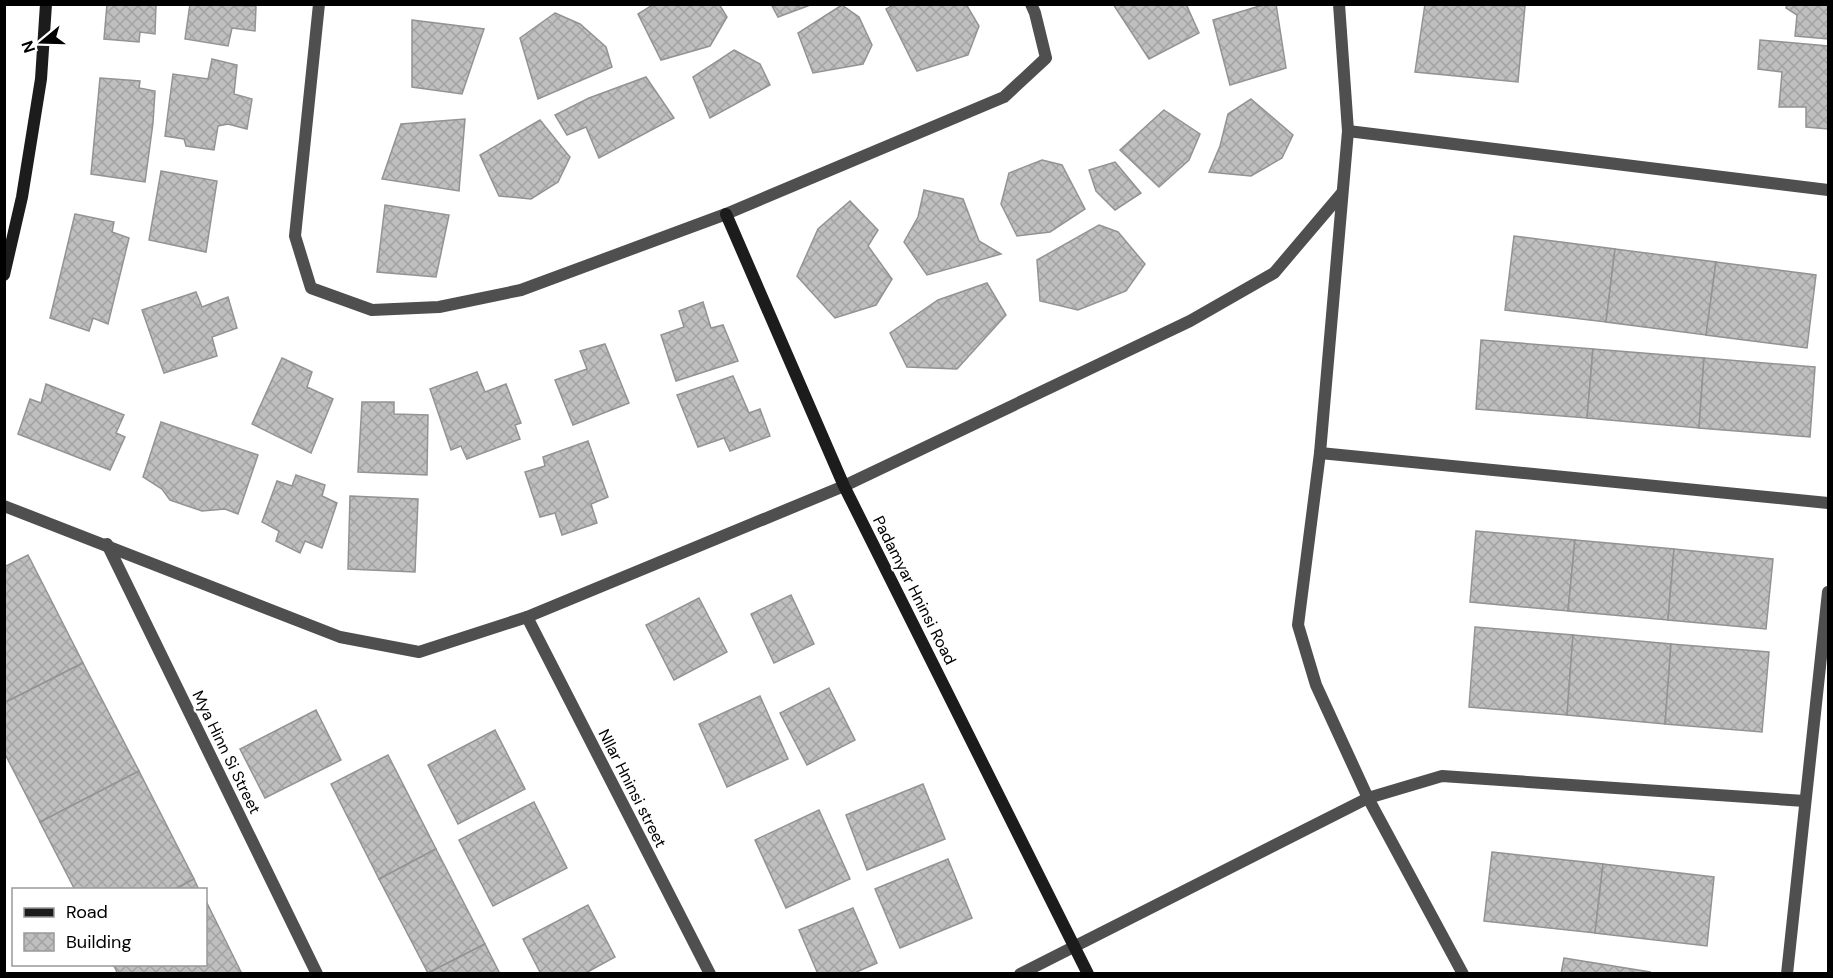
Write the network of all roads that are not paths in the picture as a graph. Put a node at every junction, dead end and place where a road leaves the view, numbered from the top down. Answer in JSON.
{"nodes":[{"id":1,"x":46,"y":4,"type":"edge"},
{"id":2,"x":319,"y":4,"type":"edge"},
{"id":3,"x":1032,"y":4,"type":"edge"},
{"id":4,"x":1340,"y":4,"type":"edge"},
{"id":5,"x":1348,"y":131,"type":"junction"},
{"id":6,"x":1828,"y":190,"type":"edge"},
{"id":7,"x":1342,"y":193,"type":"junction"},
{"id":8,"x":726,"y":214,"type":"junction"},
{"id":9,"x":4,"y":275,"type":"edge"},
{"id":10,"x":1320,"y":453,"type":"junction"},
{"id":11,"x":844,"y":486,"type":"junction"},
{"id":12,"x":1828,"y":503,"type":"edge"},
{"id":13,"x":4,"y":506,"type":"edge"},
{"id":14,"x":107,"y":544,"type":"junction"},
{"id":15,"x":1828,"y":591,"type":"edge"},
{"id":16,"x":527,"y":617,"type":"junction"},
{"id":17,"x":1368,"y":798,"type":"junction"},
{"id":18,"x":1805,"y":801,"type":"junction"},
{"id":19,"x":1074,"y":946,"type":"junction"},
{"id":20,"x":317,"y":974,"type":"edge"},
{"id":21,"x":710,"y":974,"type":"edge"},
{"id":22,"x":1020,"y":974,"type":"edge"},
{"id":23,"x":1088,"y":974,"type":"edge"},
{"id":24,"x":1463,"y":974,"type":"edge"},
{"id":25,"x":1787,"y":974,"type":"edge"}],
"edges":[{"from":1,"to":9,"type":"street"},
{"from":2,"to":8,"type":"street"},
{"from":3,"to":8,"type":"street"},
{"from":4,"to":5,"type":"street"},
{"from":5,"to":6,"type":"street"},
{"from":5,"to":7,"type":"street"},
{"from":7,"to":10,"type":"street"},
{"from":7,"to":11,"type":"street"},
{"from":8,"to":11,"type":"street","name":"Padamyar Hninsi Road"},
{"from":10,"to":12,"type":"street"},
{"from":10,"to":17,"type":"street"},
{"from":11,"to":16,"type":"street"},
{"from":11,"to":19,"type":"street","name":"Padamyar Hninsi Road"},
{"from":13,"to":14,"type":"street"},
{"from":14,"to":16,"type":"street"},
{"from":14,"to":20,"type":"street","name":"Mya Hinn Si Street"},
{"from":15,"to":18,"type":"street"},
{"from":16,"to":21,"type":"street","name":"NIlar Hninsi street"},
{"from":17,"to":18,"type":"street"},
{"from":17,"to":19,"type":"street"},
{"from":17,"to":24,"type":"street"},
{"from":18,"to":25,"type":"street"},
{"from":19,"to":22,"type":"street"},
{"from":19,"to":23,"type":"street","name":"Padamyar Hninsi Road"}]}
